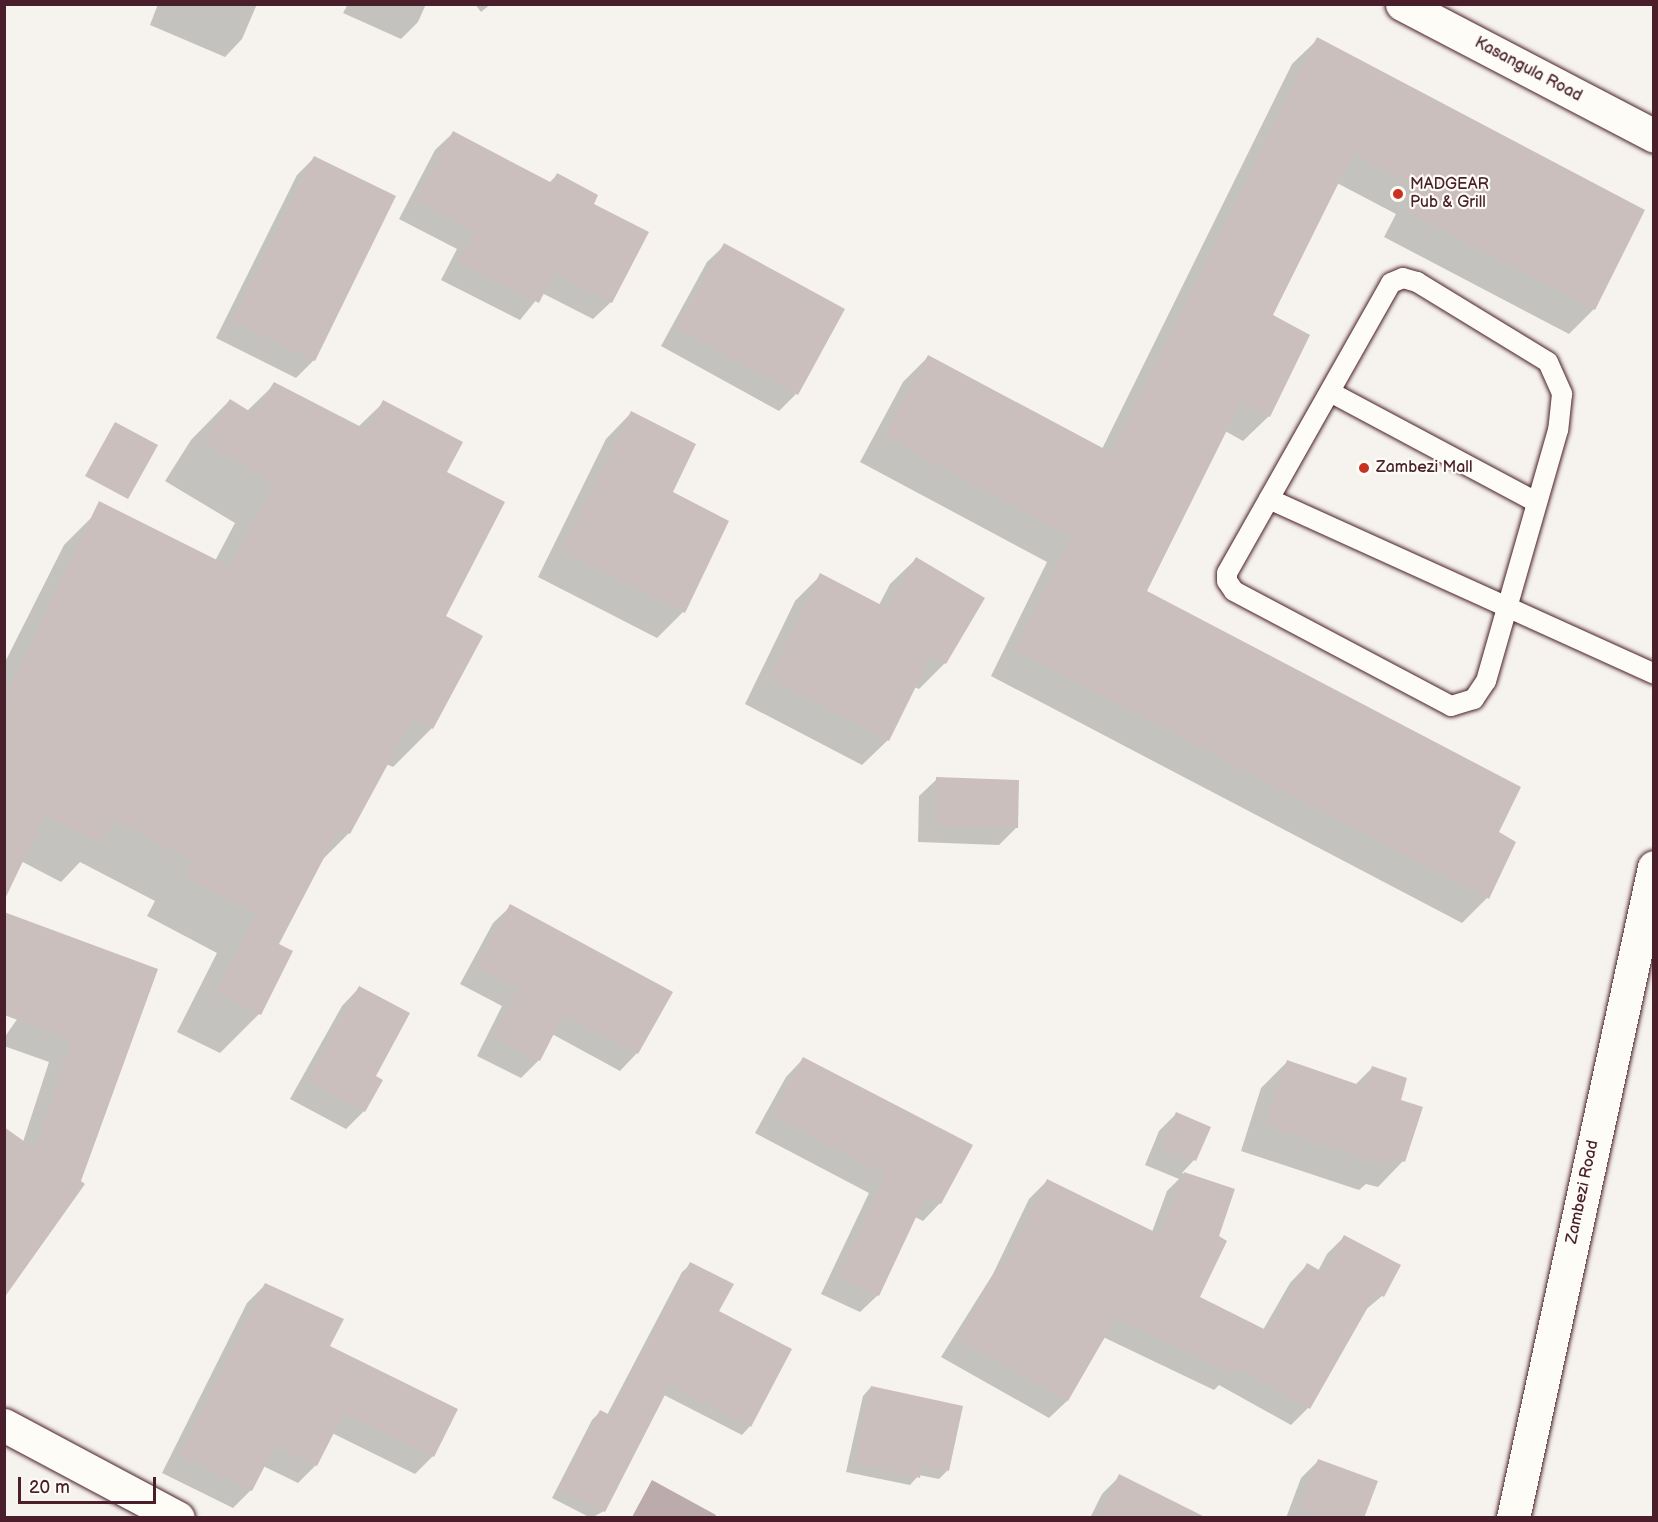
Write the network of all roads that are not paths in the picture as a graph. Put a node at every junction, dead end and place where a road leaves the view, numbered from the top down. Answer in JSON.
{"nodes":[{"id":1,"x":1402,"y":4,"type":"edge"},
{"id":2,"x":1653,"y":136,"type":"edge"},
{"id":3,"x":1330,"y":392,"type":"junction"},
{"id":4,"x":1269,"y":499,"type":"junction"},
{"id":5,"x":1536,"y":502,"type":"junction"},
{"id":6,"x":1506,"y":610,"type":"junction"},
{"id":7,"x":1653,"y":674,"type":"edge"},
{"id":8,"x":1653,"y":867,"type":"edge"},
{"id":9,"x":4,"y":1425,"type":"edge"},
{"id":10,"x":178,"y":1518,"type":"edge"},
{"id":11,"x":1513,"y":1518,"type":"edge"}],
"edges":[{"from":1,"to":2,"type":"main road","name":"Kasangula Road"},
{"from":3,"to":4,"type":"lane"},
{"from":3,"to":5,"type":"lane"},
{"from":3,"to":5,"type":"lane"},
{"from":4,"to":6,"type":"lane"},
{"from":4,"to":6,"type":"lane"},
{"from":5,"to":6,"type":"lane"},
{"from":6,"to":7,"type":"lane"},
{"from":8,"to":11,"type":"main road","name":"Zambezi Road"},
{"from":9,"to":10,"type":"main road"}]}
